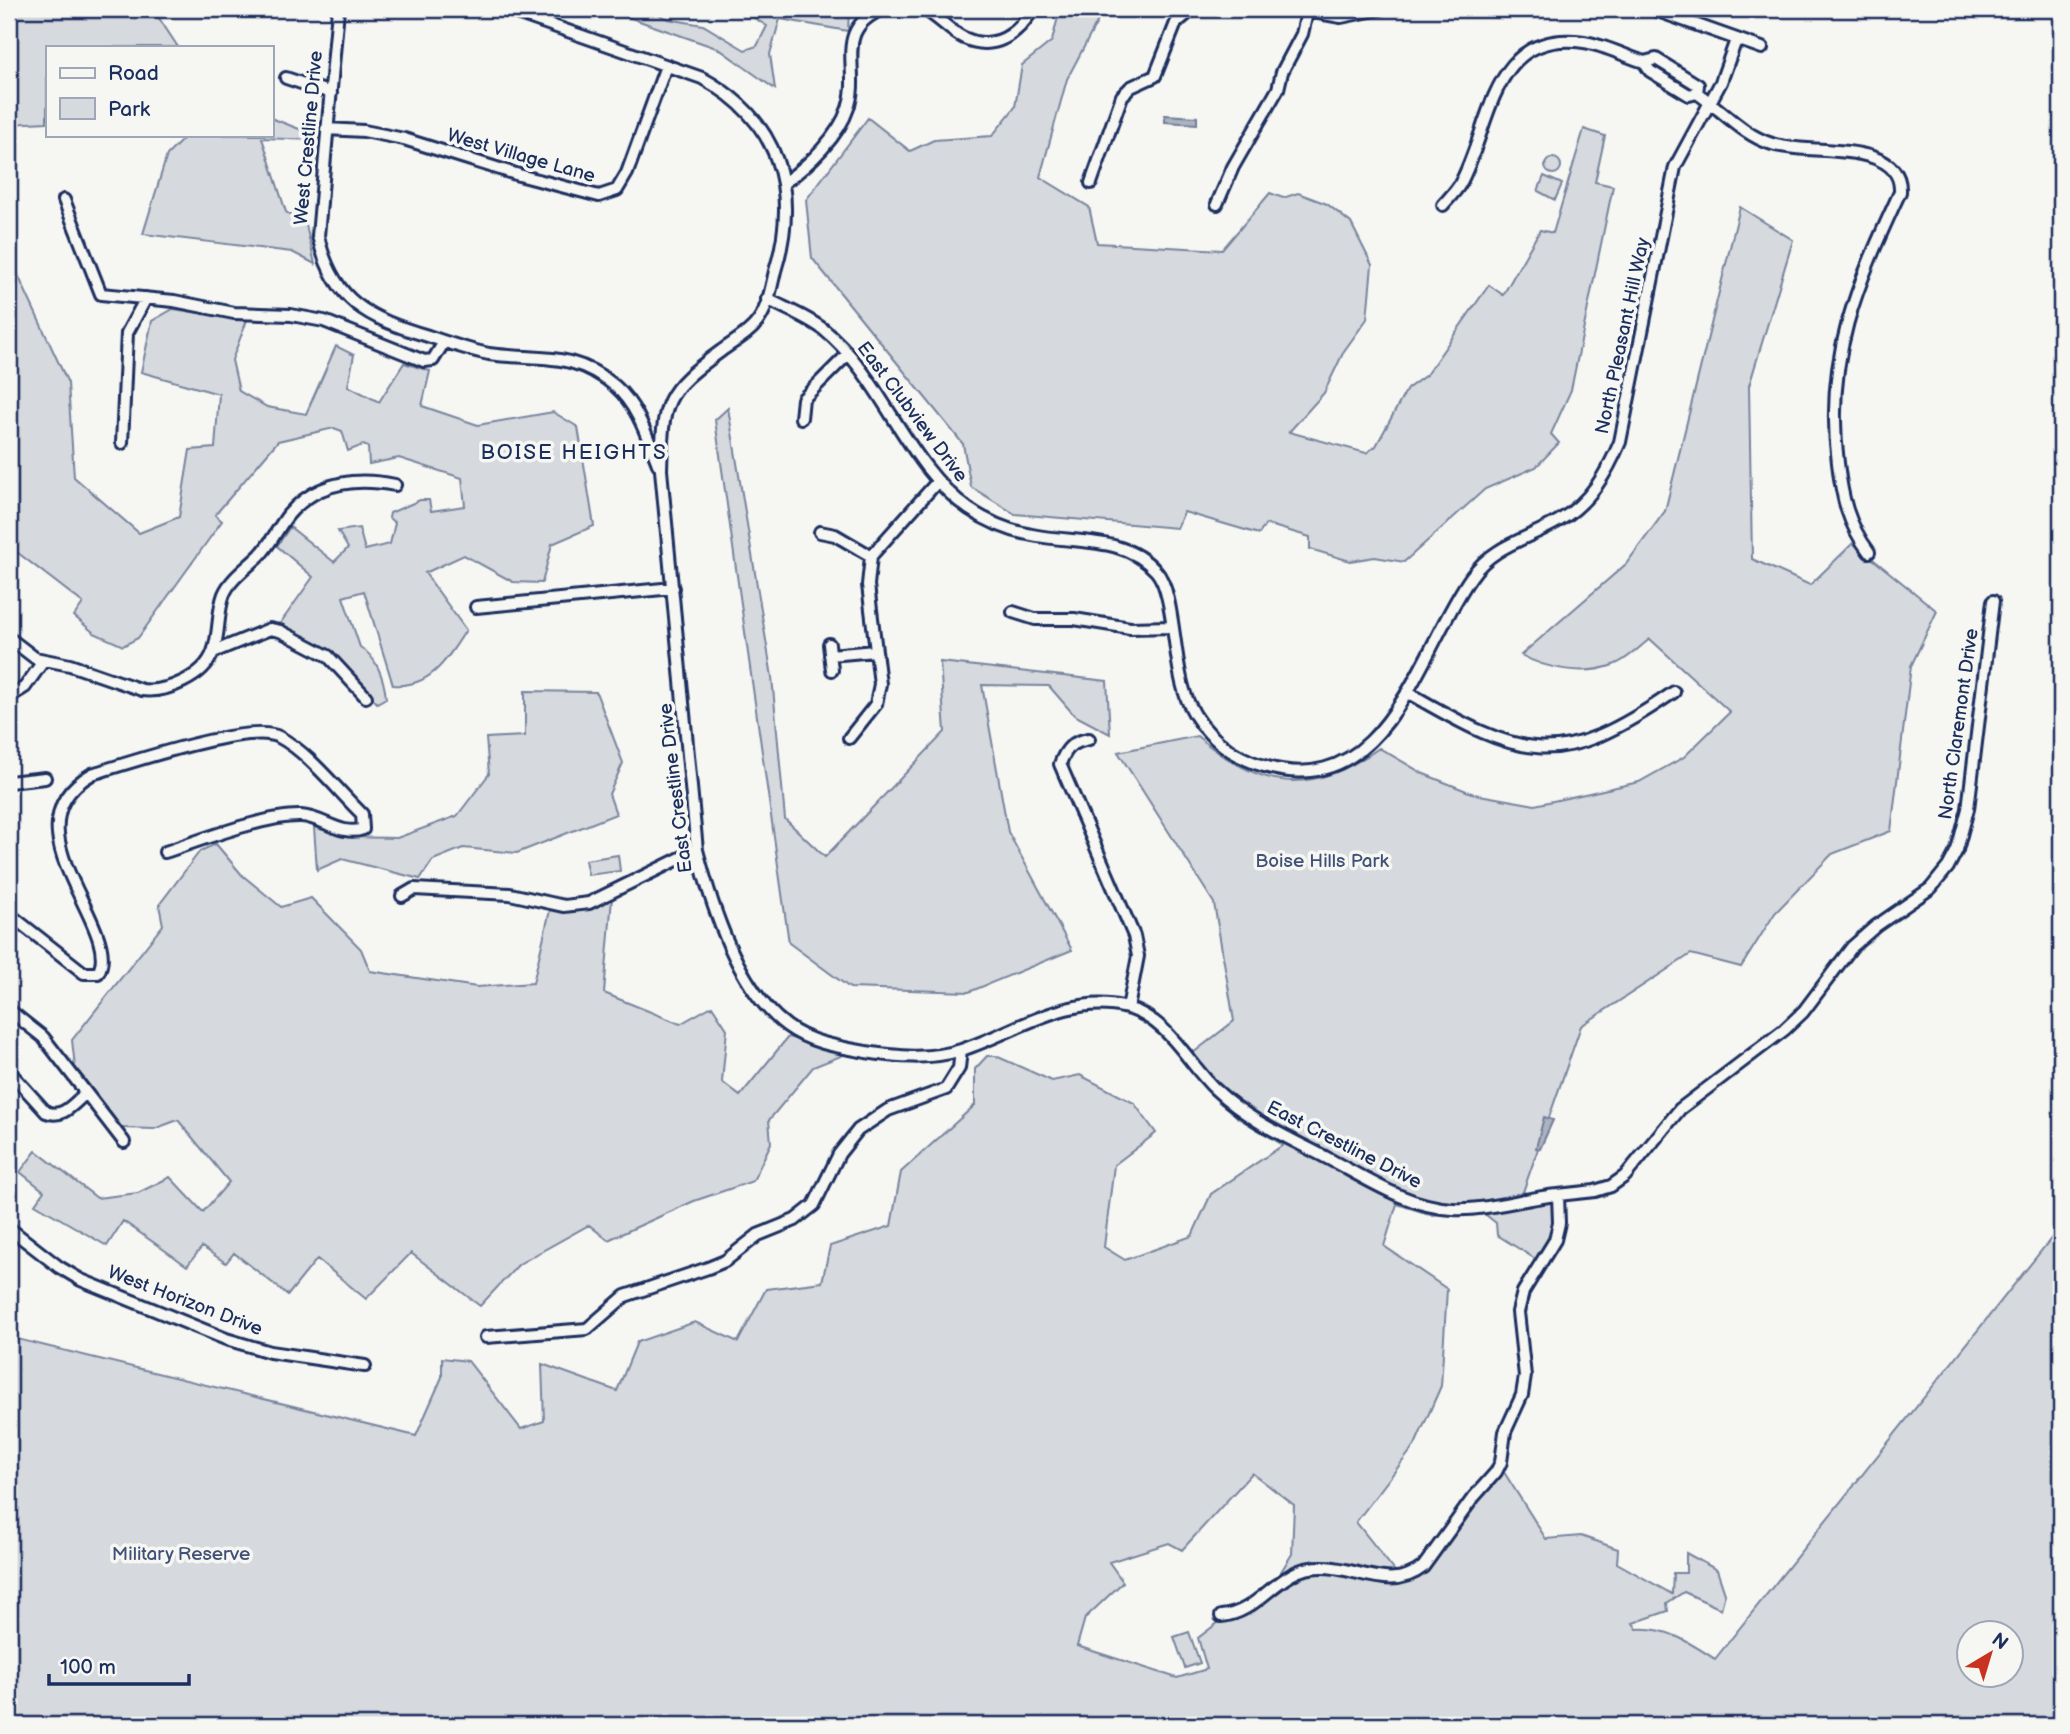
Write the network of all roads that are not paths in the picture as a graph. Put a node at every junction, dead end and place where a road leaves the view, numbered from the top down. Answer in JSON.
{"nodes":[{"id":1,"x":338,"y":9,"type":"edge"},
{"id":2,"x":505,"y":9,"type":"edge"},
{"id":3,"x":884,"y":9,"type":"edge"},
{"id":4,"x":923,"y":9,"type":"edge"},
{"id":5,"x":1034,"y":9,"type":"edge"},
{"id":6,"x":1193,"y":9,"type":"edge"},
{"id":7,"x":1380,"y":9,"type":"edge"},
{"id":8,"x":1652,"y":9,"type":"edge"},
{"id":9,"x":1302,"y":11,"type":"edge"},
{"id":10,"x":1737,"y":40,"type":"junction"},
{"id":11,"x":1762,"y":48,"type":"dead end"},
{"id":12,"x":666,"y":66,"type":"junction"},
{"id":13,"x":286,"y":78,"type":"dead end"},
{"id":14,"x":331,"y":93,"type":"junction"},
{"id":15,"x":1711,"y":102,"type":"junction"},
{"id":16,"x":326,"y":129,"type":"junction"},
{"id":17,"x":785,"y":182,"type":"junction"},
{"id":18,"x":1091,"y":183,"type":"dead end"},
{"id":19,"x":64,"y":200,"type":"dead end"},
{"id":20,"x":1217,"y":204,"type":"dead end"},
{"id":21,"x":1443,"y":205,"type":"dead end"},
{"id":22,"x":146,"y":298,"type":"junction"},
{"id":23,"x":767,"y":299,"type":"junction"},
{"id":24,"x":444,"y":342,"type":"junction"},
{"id":25,"x":848,"y":354,"type":"junction"},
{"id":26,"x":801,"y":418,"type":"dead end"},
{"id":27,"x":122,"y":443,"type":"dead end"},
{"id":28,"x":661,"y":470,"type":"junction"},
{"id":29,"x":938,"y":481,"type":"junction"},
{"id":30,"x":395,"y":485,"type":"dead end"},
{"id":31,"x":820,"y":531,"type":"dead end"},
{"id":32,"x":1869,"y":552,"type":"dead end"},
{"id":33,"x":871,"y":556,"type":"junction"},
{"id":34,"x":673,"y":588,"type":"junction"},
{"id":35,"x":1993,"y":601,"type":"dead end"},
{"id":36,"x":477,"y":607,"type":"dead end"},
{"id":37,"x":1013,"y":612,"type":"dead end"},
{"id":38,"x":1171,"y":627,"type":"junction"},
{"id":39,"x":9,"y":638,"type":"edge"},
{"id":40,"x":876,"y":651,"type":"junction"},
{"id":41,"x":213,"y":652,"type":"junction"},
{"id":42,"x":44,"y":660,"type":"junction"},
{"id":43,"x":832,"y":670,"type":"dead end"},
{"id":44,"x":1407,"y":692,"type":"junction"},
{"id":45,"x":1674,"y":692,"type":"dead end"},
{"id":46,"x":9,"y":697,"type":"edge"},
{"id":47,"x":366,"y":697,"type":"dead end"},
{"id":48,"x":849,"y":738,"type":"dead end"},
{"id":49,"x":1089,"y":739,"type":"dead end"},
{"id":50,"x":45,"y":778,"type":"dead end"},
{"id":51,"x":9,"y":782,"type":"edge"},
{"id":52,"x":697,"y":850,"type":"junction"},
{"id":53,"x":166,"y":852,"type":"dead end"},
{"id":54,"x":402,"y":896,"type":"dead end"},
{"id":55,"x":9,"y":914,"type":"edge"},
{"id":56,"x":1128,"y":1008,"type":"junction"},
{"id":57,"x":9,"y":1010,"type":"edge"},
{"id":58,"x":961,"y":1050,"type":"junction"},
{"id":59,"x":9,"y":1071,"type":"edge"},
{"id":60,"x":85,"y":1094,"type":"junction"},
{"id":61,"x":124,"y":1142,"type":"dead end"},
{"id":62,"x":1558,"y":1195,"type":"junction"},
{"id":63,"x":9,"y":1228,"type":"edge"},
{"id":64,"x":486,"y":1337,"type":"dead end"},
{"id":65,"x":365,"y":1366,"type":"dead end"},
{"id":66,"x":1221,"y":1616,"type":"dead end"}],
"edges":[{"from":1,"to":14,"type":"street","name":"West Crestline Drive"},
{"from":2,"to":12,"type":"street"},
{"from":3,"to":17,"type":"street"},
{"from":4,"to":5,"type":"street"},
{"from":6,"to":18,"type":"street"},
{"from":7,"to":9,"type":"street"},
{"from":8,"to":10,"type":"street"},
{"from":9,"to":20,"type":"street"},
{"from":10,"to":11,"type":"street"},
{"from":10,"to":15,"type":"street","name":"North Pleasant Hill Way"},
{"from":12,"to":16,"type":"street","name":"West Village Lane"},
{"from":12,"to":17,"type":"street"},
{"from":13,"to":14,"type":"street"},
{"from":14,"to":16,"type":"street","name":"West Crestline Drive"},
{"from":15,"to":21,"type":"street"},
{"from":15,"to":32,"type":"street"},
{"from":15,"to":44,"type":"street","name":"North Pleasant Hill Way"},
{"from":16,"to":24,"type":"street","name":"West Crestline Drive"},
{"from":17,"to":23,"type":"street"},
{"from":19,"to":22,"type":"street"},
{"from":22,"to":24,"type":"street"},
{"from":22,"to":27,"type":"street"},
{"from":23,"to":25,"type":"street","name":"East Clubview Drive"},
{"from":23,"to":28,"type":"street"},
{"from":24,"to":28,"type":"street","name":"West Crestline Drive"},
{"from":25,"to":26,"type":"street"},
{"from":25,"to":29,"type":"street","name":"East Clubview Drive"},
{"from":28,"to":34,"type":"street","name":"East Crestline Drive"},
{"from":29,"to":33,"type":"street"},
{"from":29,"to":38,"type":"street","name":"East Clubview Drive"},
{"from":30,"to":41,"type":"street"},
{"from":31,"to":33,"type":"street"},
{"from":33,"to":40,"type":"street"},
{"from":34,"to":36,"type":"street"},
{"from":34,"to":52,"type":"street","name":"East Crestline Drive"},
{"from":35,"to":62,"type":"street","name":"North Claremont Drive"},
{"from":37,"to":38,"type":"street"},
{"from":38,"to":44,"type":"street","name":"East Clubview Drive"},
{"from":39,"to":42,"type":"street"},
{"from":40,"to":43,"type":"street"},
{"from":40,"to":48,"type":"street"},
{"from":41,"to":42,"type":"street"},
{"from":41,"to":47,"type":"street"},
{"from":42,"to":46,"type":"street"},
{"from":44,"to":45,"type":"street"},
{"from":49,"to":56,"type":"street"},
{"from":50,"to":51,"type":"street"},
{"from":52,"to":54,"type":"street"},
{"from":52,"to":58,"type":"street","name":"East Crestline Drive"},
{"from":53,"to":55,"type":"street"},
{"from":56,"to":58,"type":"street","name":"East Crestline Drive"},
{"from":56,"to":62,"type":"street","name":"East Crestline Drive"},
{"from":57,"to":60,"type":"street"},
{"from":58,"to":64,"type":"street"},
{"from":59,"to":60,"type":"street"},
{"from":60,"to":61,"type":"street"},
{"from":62,"to":66,"type":"street"},
{"from":63,"to":65,"type":"street","name":"West Horizon Drive"}]}
